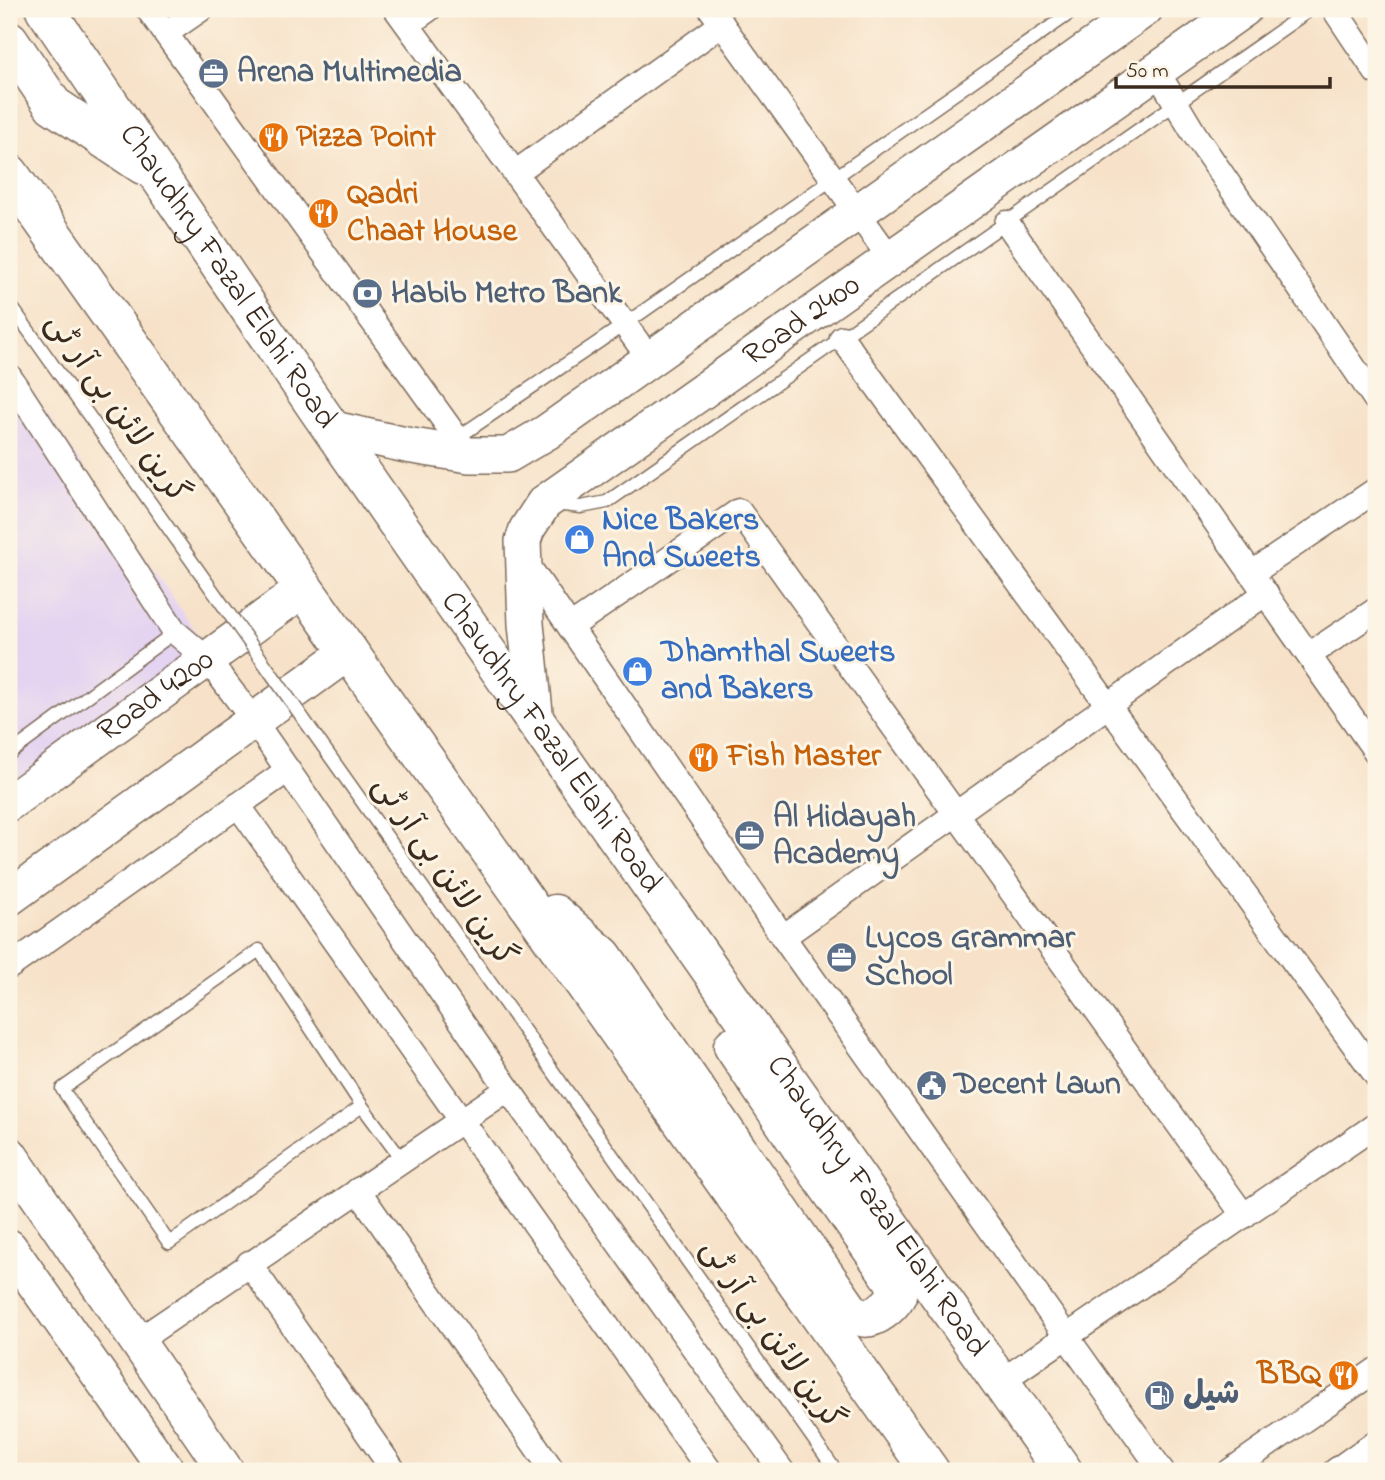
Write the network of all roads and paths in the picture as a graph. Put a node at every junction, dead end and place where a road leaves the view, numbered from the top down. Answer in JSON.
{"nodes":[{"id":1,"x":45,"y":9,"type":"edge"},
{"id":2,"x":148,"y":9,"type":"edge"},
{"id":3,"x":201,"y":9,"type":"edge"},
{"id":4,"x":429,"y":9,"type":"edge"},
{"id":5,"x":1076,"y":9,"type":"edge"},
{"id":6,"x":1145,"y":9,"type":"edge"},
{"id":7,"x":1244,"y":9,"type":"edge"},
{"id":8,"x":1311,"y":9,"type":"edge"},
{"id":9,"x":1334,"y":9,"type":"edge"},
{"id":10,"x":402,"y":16,"type":"edge"},
{"id":11,"x":717,"y":16,"type":"edge"},
{"id":12,"x":166,"y":33,"type":"junction"},
{"id":13,"x":9,"y":40,"type":"edge"},
{"id":14,"x":1156,"y":70,"type":"junction"},
{"id":15,"x":1376,"y":72,"type":"edge"},
{"id":16,"x":1177,"y":104,"type":"junction"},
{"id":17,"x":9,"y":173,"type":"edge"},
{"id":18,"x":515,"y":173,"type":"junction"},
{"id":19,"x":160,"y":177,"type":"junction"},
{"id":20,"x":833,"y":178,"type":"junction"},
{"id":21,"x":857,"y":211,"type":"junction"},
{"id":22,"x":1007,"y":223,"type":"junction"},
{"id":23,"x":890,"y":258,"type":"junction"},
{"id":24,"x":9,"y":303,"type":"edge"},
{"id":25,"x":625,"y":324,"type":"junction"},
{"id":26,"x":842,"y":338,"type":"junction"},
{"id":27,"x":649,"y":358,"type":"junction"},
{"id":28,"x":9,"y":376,"type":"edge"},
{"id":29,"x":1376,"y":400,"type":"edge"},
{"id":30,"x":334,"y":429,"type":"junction"},
{"id":31,"x":463,"y":446,"type":"junction"},
{"id":32,"x":1376,"y":490,"type":"edge"},
{"id":33,"x":544,"y":503,"type":"junction"},
{"id":34,"x":522,"y":557,"type":"junction"},
{"id":35,"x":1259,"y":583,"type":"junction"},
{"id":36,"x":305,"y":588,"type":"junction"},
{"id":37,"x":1376,"y":610,"type":"edge"},
{"id":38,"x":570,"y":627,"type":"junction"},
{"id":39,"x":175,"y":632,"type":"junction"},
{"id":40,"x":350,"y":651,"type":"junction"},
{"id":41,"x":1309,"y":655,"type":"junction"},
{"id":42,"x":208,"y":660,"type":"junction"},
{"id":43,"x":1108,"y":705,"type":"junction"},
{"id":44,"x":254,"y":720,"type":"junction"},
{"id":45,"x":536,"y":722,"type":"junction"},
{"id":46,"x":1376,"y":752,"type":"edge"},
{"id":47,"x":9,"y":754,"type":"edge"},
{"id":48,"x":288,"y":770,"type":"junction"},
{"id":49,"x":9,"y":803,"type":"edge"},
{"id":50,"x":238,"y":805,"type":"junction"},
{"id":51,"x":956,"y":814,"type":"junction"},
{"id":52,"x":506,"y":871,"type":"junction"},
{"id":53,"x":9,"y":898,"type":"edge"},
{"id":54,"x":688,"y":937,"type":"junction"},
{"id":55,"x":783,"y":937,"type":"junction"},
{"id":56,"x":9,"y":967,"type":"edge"},
{"id":57,"x":1376,"y":1075,"type":"edge"},
{"id":58,"x":508,"y":1089,"type":"junction"},
{"id":59,"x":362,"y":1106,"type":"junction"},
{"id":60,"x":461,"y":1120,"type":"junction"},
{"id":61,"x":1376,"y":1125,"type":"edge"},
{"id":62,"x":9,"y":1154,"type":"edge"},
{"id":63,"x":402,"y":1160,"type":"junction"},
{"id":64,"x":358,"y":1190,"type":"junction"},
{"id":65,"x":1244,"y":1216,"type":"junction"},
{"id":66,"x":9,"y":1247,"type":"edge"},
{"id":67,"x":249,"y":1263,"type":"junction"},
{"id":68,"x":1066,"y":1336,"type":"junction"},
{"id":69,"x":136,"y":1342,"type":"junction"},
{"id":70,"x":1376,"y":1370,"type":"edge"},
{"id":71,"x":1000,"y":1382,"type":"junction"},
{"id":72,"x":1376,"y":1442,"type":"edge"},
{"id":73,"x":167,"y":1471,"type":"edge"},
{"id":74,"x":226,"y":1471,"type":"edge"},
{"id":75,"x":394,"y":1471,"type":"edge"},
{"id":76,"x":553,"y":1471,"type":"edge"},
{"id":77,"x":710,"y":1471,"type":"edge"},
{"id":78,"x":782,"y":1471,"type":"edge"},
{"id":79,"x":836,"y":1471,"type":"edge"},
{"id":80,"x":930,"y":1471,"type":"edge"},
{"id":81,"x":1063,"y":1471,"type":"edge"},
{"id":82,"x":1162,"y":1471,"type":"edge"},
{"id":83,"x":1230,"y":1471,"type":"edge"},
{"id":84,"x":1335,"y":1471,"type":"edge"}],
"edges":[{"from":1,"to":19,"type":"main road","name":"Chaudhry Fazal Elahi Road"},
{"from":2,"to":12,"type":"street"},
{"from":3,"to":12,"type":"street"},
{"from":4,"to":10,"type":"street"},
{"from":5,"to":20,"type":"lane"},
{"from":6,"to":21,"type":"main road","name":"Road 2400"},
{"from":7,"to":14,"type":"main road","name":"Road 2400"},
{"from":8,"to":16,"type":"lane"},
{"from":9,"to":15,"type":"street"},
{"from":10,"to":18,"type":"street"},
{"from":11,"to":18,"type":"street"},
{"from":11,"to":20,"type":"street"},
{"from":12,"to":31,"type":"street"},
{"from":13,"to":19,"type":"main road"},
{"from":14,"to":16,"type":"street"},
{"from":14,"to":23,"type":"main road","name":"Road 2400"},
{"from":16,"to":22,"type":"lane"},
{"from":16,"to":29,"type":"street"},
{"from":17,"to":36,"type":"main road"},
{"from":18,"to":25,"type":"street"},
{"from":19,"to":30,"type":"main road","name":"Chaudhry Fazal Elahi Road"},
{"from":20,"to":21,"type":"street"},
{"from":20,"to":25,"type":"lane"},
{"from":21,"to":23,"type":"street"},
{"from":21,"to":27,"type":"main road","name":"Road 2400"},
{"from":22,"to":26,"type":"lane"},
{"from":22,"to":35,"type":"street"},
{"from":23,"to":33,"type":"main road","name":"Road 2400"},
{"from":24,"to":79,"type":"lane","name":"گرین لائن بی آر ٹی","bridge":true},
{"from":25,"to":27,"type":"street"},
{"from":25,"to":31,"type":"lane"},
{"from":26,"to":33,"type":"lane"},
{"from":26,"to":43,"type":"street"},
{"from":27,"to":31,"type":"main road","name":"Road 2400"},
{"from":28,"to":39,"type":"street"},
{"from":30,"to":31,"type":"main road","name":"Road 2400"},
{"from":30,"to":45,"type":"main road","name":"Chaudhry Fazal Elahi Road"},
{"from":32,"to":35,"type":"street"},
{"from":33,"to":34,"type":"main road","name":"Road 2400"},
{"from":34,"to":38,"type":"street"},
{"from":34,"to":45,"type":"main road","name":"Road 2400"},
{"from":35,"to":41,"type":"street"},
{"from":35,"to":43,"type":"street"},
{"from":36,"to":40,"type":"main road"},
{"from":36,"to":42,"type":"main road","name":"Road 4200"},
{"from":37,"to":41,"type":"street"},
{"from":38,"to":51,"type":"street"},
{"from":38,"to":55,"type":"street"},
{"from":39,"to":42,"type":"street"},
{"from":39,"to":47,"type":"lane"},
{"from":40,"to":44,"type":"main road"},
{"from":40,"to":52,"type":"main road"},
{"from":41,"to":46,"type":"street"},
{"from":42,"to":44,"type":"street"},
{"from":42,"to":49,"type":"main road","name":"Road 4200"},
{"from":43,"to":51,"type":"street"},
{"from":43,"to":57,"type":"street"},
{"from":44,"to":48,"type":"street"},
{"from":44,"to":53,"type":"main road"},
{"from":45,"to":54,"type":"main road","name":"Chaudhry Fazal Elahi Road"},
{"from":48,"to":50,"type":"street"},
{"from":48,"to":58,"type":"street"},
{"from":50,"to":56,"type":"street"},
{"from":50,"to":60,"type":"street"},
{"from":51,"to":55,"type":"street"},
{"from":51,"to":65,"type":"street"},
{"from":52,"to":54,"type":"main road"},
{"from":52,"to":80,"type":"main road"},
{"from":54,"to":71,"type":"main road","name":"Chaudhry Fazal Elahi Road"},
{"from":55,"to":68,"type":"street"},
{"from":58,"to":60,"type":"street"},
{"from":58,"to":78,"type":"street"},
{"from":59,"to":59,"type":"lane"},
{"from":59,"to":63,"type":"lane"},
{"from":60,"to":63,"type":"street"},
{"from":60,"to":77,"type":"street"},
{"from":61,"to":65,"type":"street"},
{"from":62,"to":69,"type":"main road"},
{"from":63,"to":64,"type":"street"},
{"from":64,"to":67,"type":"street"},
{"from":64,"to":76,"type":"street"},
{"from":65,"to":68,"type":"street"},
{"from":66,"to":73,"type":"main road"},
{"from":67,"to":69,"type":"street"},
{"from":67,"to":75,"type":"street"},
{"from":68,"to":71,"type":"street"},
{"from":68,"to":82,"type":"street"},
{"from":69,"to":74,"type":"main road"},
{"from":70,"to":83,"type":"street"},
{"from":71,"to":81,"type":"main road","name":"Chaudhry Fazal Elahi Road"},
{"from":72,"to":84,"type":"street"}]}
